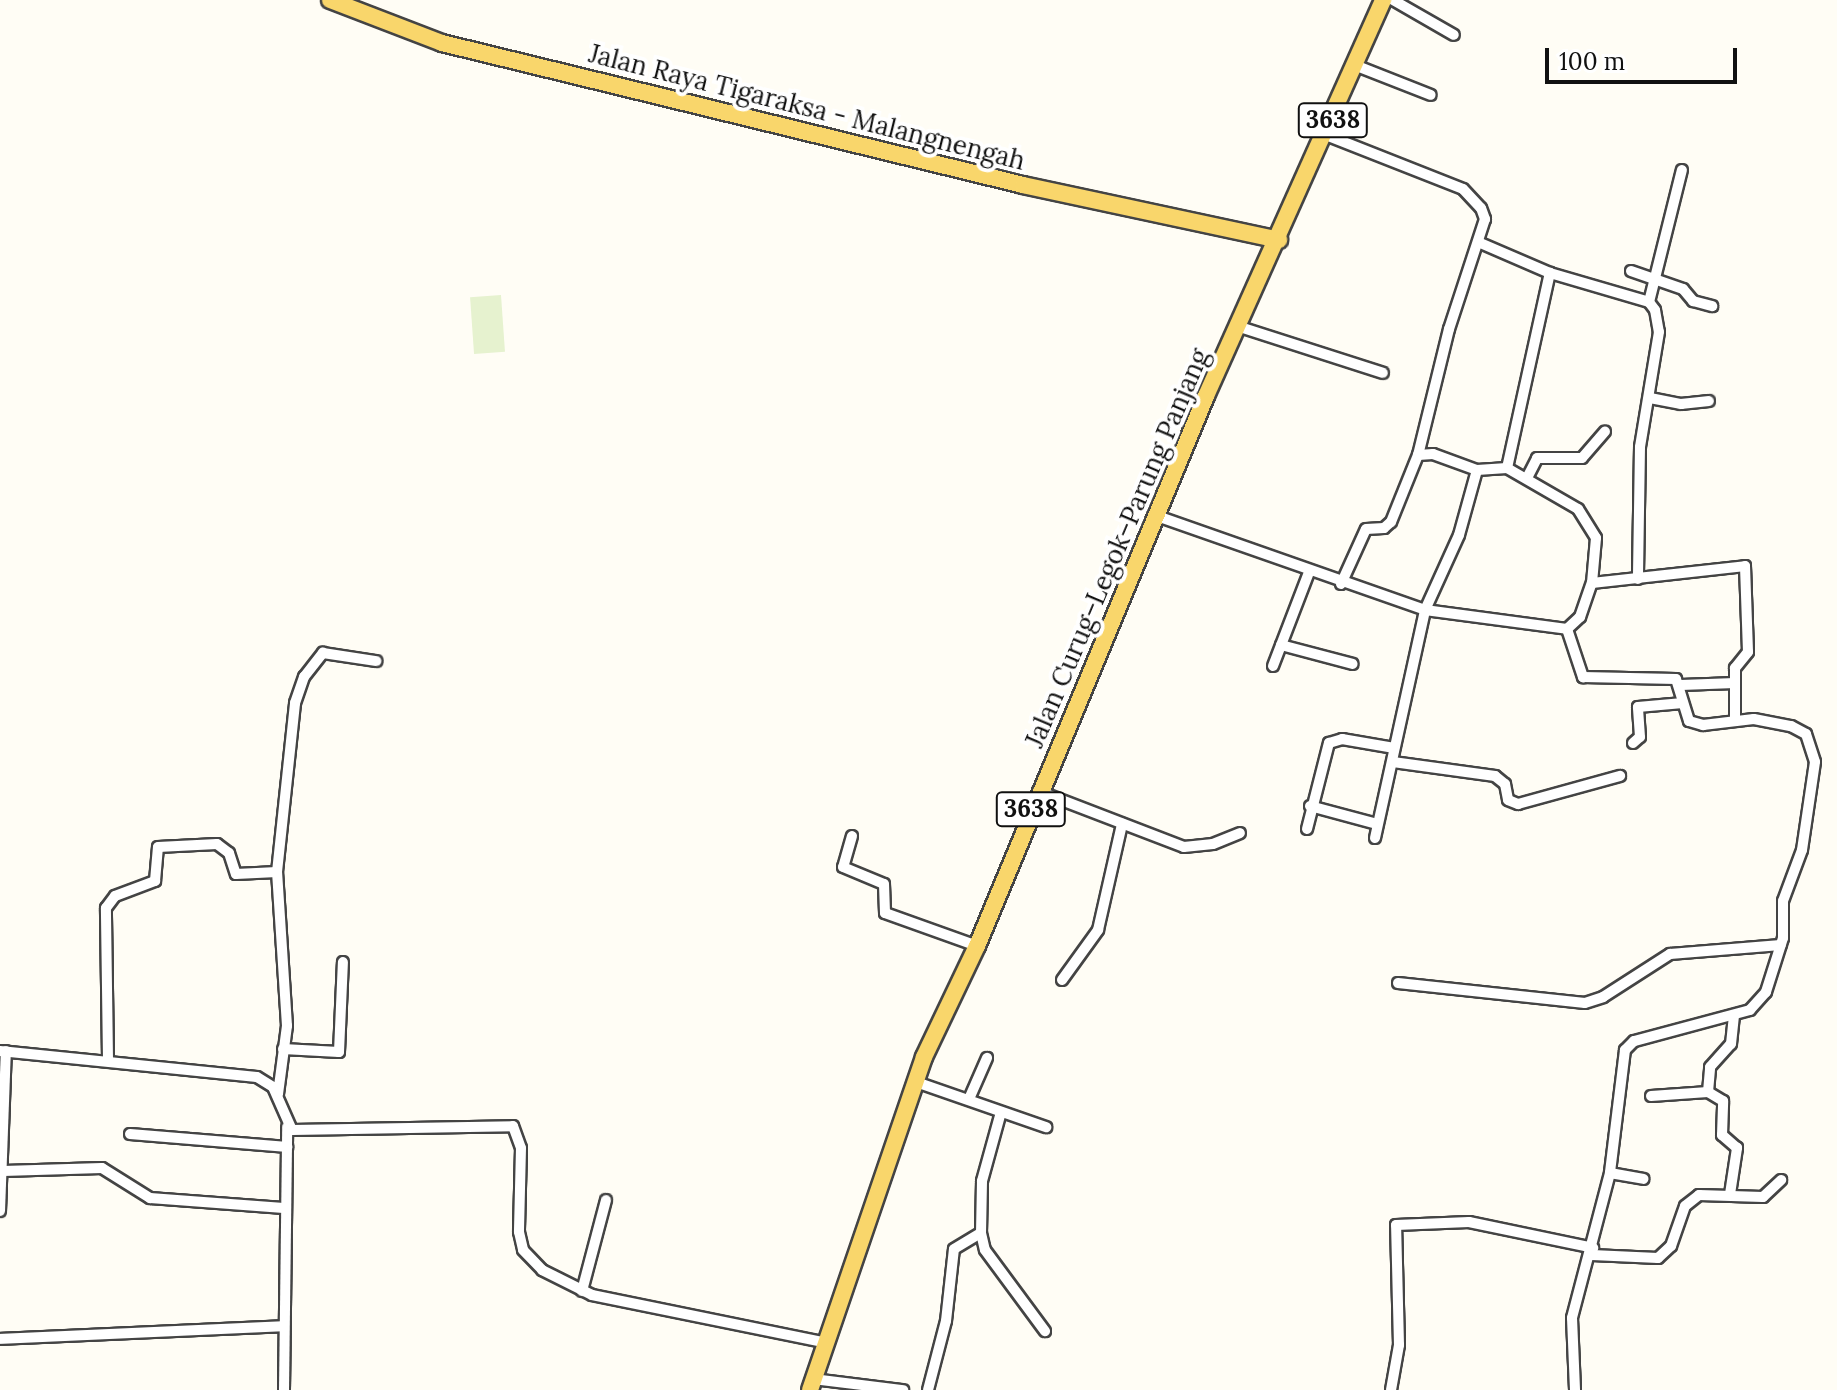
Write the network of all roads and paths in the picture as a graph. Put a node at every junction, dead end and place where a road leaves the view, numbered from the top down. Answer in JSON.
{"nodes":[{"id":1,"x":330,"y":0,"type":"edge"},
{"id":2,"x":1383,"y":0,"type":"edge"},
{"id":3,"x":1393,"y":0,"type":"edge"},
{"id":4,"x":1454,"y":35,"type":"dead end"},
{"id":5,"x":1357,"y":66,"type":"junction"},
{"id":6,"x":1431,"y":95,"type":"dead end"},
{"id":7,"x":1326,"y":135,"type":"junction"},
{"id":8,"x":1682,"y":170,"type":"dead end"},
{"id":9,"x":1279,"y":240,"type":"junction"},
{"id":10,"x":1478,"y":242,"type":"junction"},
{"id":11,"x":1631,"y":271,"type":"dead end"},
{"id":12,"x":1550,"y":273,"type":"junction"},
{"id":13,"x":1654,"y":278,"type":"junction"},
{"id":14,"x":1649,"y":302,"type":"junction"},
{"id":15,"x":1712,"y":306,"type":"dead end"},
{"id":16,"x":1240,"y":327,"type":"junction"},
{"id":17,"x":1383,"y":373,"type":"dead end"},
{"id":18,"x":1650,"y":398,"type":"junction"},
{"id":19,"x":1709,"y":401,"type":"dead end"},
{"id":20,"x":1605,"y":432,"type":"dead end"},
{"id":21,"x":1418,"y":455,"type":"junction"},
{"id":22,"x":1507,"y":468,"type":"junction"},
{"id":23,"x":1477,"y":470,"type":"junction"},
{"id":24,"x":1527,"y":478,"type":"junction"},
{"id":25,"x":1157,"y":516,"type":"junction"},
{"id":26,"x":1309,"y":572,"type":"junction"},
{"id":27,"x":1638,"y":579,"type":"junction"},
{"id":28,"x":1592,"y":583,"type":"junction"},
{"id":29,"x":1341,"y":584,"type":"junction"},
{"id":30,"x":1425,"y":610,"type":"junction"},
{"id":31,"x":1567,"y":629,"type":"junction"},
{"id":32,"x":1281,"y":645,"type":"junction"},
{"id":33,"x":376,"y":661,"type":"dead end"},
{"id":34,"x":1353,"y":664,"type":"dead end"},
{"id":35,"x":1273,"y":666,"type":"dead end"},
{"id":36,"x":1735,"y":683,"type":"junction"},
{"id":37,"x":1681,"y":685,"type":"junction"},
{"id":38,"x":1683,"y":703,"type":"junction"},
{"id":39,"x":1735,"y":719,"type":"junction"},
{"id":40,"x":1633,"y":743,"type":"dead end"},
{"id":41,"x":1394,"y":748,"type":"junction"},
{"id":42,"x":1393,"y":762,"type":"junction"},
{"id":43,"x":1620,"y":776,"type":"dead end"},
{"id":44,"x":1038,"y":791,"type":"junction"},
{"id":45,"x":1310,"y":806,"type":"junction"},
{"id":46,"x":1122,"y":824,"type":"junction"},
{"id":47,"x":1377,"y":824,"type":"junction"},
{"id":48,"x":1307,"y":829,"type":"dead end"},
{"id":49,"x":1240,"y":833,"type":"dead end"},
{"id":50,"x":852,"y":836,"type":"dead end"},
{"id":51,"x":1375,"y":838,"type":"dead end"},
{"id":52,"x":277,"y":872,"type":"junction"},
{"id":53,"x":1781,"y":945,"type":"junction"},
{"id":54,"x":977,"y":946,"type":"junction"},
{"id":55,"x":343,"y":962,"type":"dead end"},
{"id":56,"x":1062,"y":980,"type":"dead end"},
{"id":57,"x":1398,"y":983,"type":"dead end"},
{"id":58,"x":1734,"y":1016,"type":"junction"},
{"id":59,"x":283,"y":1049,"type":"junction"},
{"id":60,"x":3,"y":1051,"type":"edge"},
{"id":61,"x":987,"y":1058,"type":"dead end"},
{"id":62,"x":108,"y":1059,"type":"junction"},
{"id":63,"x":916,"y":1082,"type":"junction"},
{"id":64,"x":1708,"y":1092,"type":"junction"},
{"id":65,"x":278,"y":1095,"type":"junction"},
{"id":66,"x":1651,"y":1096,"type":"dead end"},
{"id":67,"x":969,"y":1099,"type":"junction"},
{"id":68,"x":1001,"y":1112,"type":"junction"},
{"id":69,"x":287,"y":1127,"type":"junction"},
{"id":70,"x":1046,"y":1127,"type":"dead end"},
{"id":71,"x":130,"y":1134,"type":"dead end"},
{"id":72,"x":287,"y":1147,"type":"junction"},
{"id":73,"x":3,"y":1171,"type":"junction"},
{"id":74,"x":1610,"y":1173,"type":"junction"},
{"id":75,"x":1643,"y":1179,"type":"dead end"},
{"id":76,"x":1781,"y":1180,"type":"dead end"},
{"id":77,"x":1730,"y":1194,"type":"junction"},
{"id":78,"x":606,"y":1200,"type":"dead end"},
{"id":79,"x":284,"y":1208,"type":"junction"},
{"id":80,"x":0,"y":1211,"type":"edge"},
{"id":81,"x":981,"y":1233,"type":"junction"},
{"id":82,"x":1593,"y":1251,"type":"junction"},
{"id":83,"x":582,"y":1291,"type":"junction"},
{"id":84,"x":283,"y":1326,"type":"junction"},
{"id":85,"x":1045,"y":1331,"type":"dead end"},
{"id":86,"x":0,"y":1339,"type":"edge"},
{"id":87,"x":823,"y":1342,"type":"junction"},
{"id":88,"x":812,"y":1384,"type":"edge"},
{"id":89,"x":284,"y":1390,"type":"edge"},
{"id":90,"x":903,"y":1390,"type":"edge"},
{"id":91,"x":928,"y":1390,"type":"edge"},
{"id":92,"x":1391,"y":1390,"type":"edge"},
{"id":93,"x":1575,"y":1390,"type":"edge"}],
"edges":[{"from":1,"to":9,"type":"main road","name":"Jalan Raya Tigaraksa - Malangnengah"},
{"from":2,"to":5,"type":"main road","name":"Jalan Curug–Legok–Parung Panjang","number":"3638"},
{"from":3,"to":4,"type":"street"},
{"from":5,"to":6,"type":"street"},
{"from":5,"to":7,"type":"main road","name":"Jalan Curug–Legok–Parung Panjang","number":"3638"},
{"from":7,"to":9,"type":"main road","name":"Jalan Curug–Legok–Parung Panjang","number":"3638"},
{"from":7,"to":10,"type":"street"},
{"from":8,"to":13,"type":"street"},
{"from":9,"to":16,"type":"main road","name":"Jalan Curug–Legok–Parung Panjang","number":"3638"},
{"from":10,"to":12,"type":"street"},
{"from":10,"to":21,"type":"street"},
{"from":11,"to":13,"type":"street"},
{"from":12,"to":14,"type":"street"},
{"from":12,"to":22,"type":"street"},
{"from":13,"to":14,"type":"street"},
{"from":13,"to":15,"type":"street"},
{"from":14,"to":18,"type":"street"},
{"from":16,"to":17,"type":"street"},
{"from":16,"to":25,"type":"main road","name":"Jalan Curug–Legok–Parung Panjang","number":"3638"},
{"from":18,"to":19,"type":"street"},
{"from":18,"to":27,"type":"street"},
{"from":20,"to":24,"type":"street"},
{"from":21,"to":23,"type":"street"},
{"from":21,"to":29,"type":"street"},
{"from":22,"to":23,"type":"street"},
{"from":22,"to":24,"type":"street"},
{"from":23,"to":30,"type":"street"},
{"from":24,"to":28,"type":"street"},
{"from":25,"to":26,"type":"street"},
{"from":25,"to":44,"type":"main road","name":"Jalan Curug–Legok–Parung Panjang","number":"3638"},
{"from":26,"to":29,"type":"street"},
{"from":26,"to":32,"type":"street"},
{"from":27,"to":28,"type":"street"},
{"from":27,"to":36,"type":"street"},
{"from":28,"to":31,"type":"street"},
{"from":29,"to":30,"type":"street"},
{"from":30,"to":31,"type":"street"},
{"from":30,"to":41,"type":"street"},
{"from":31,"to":37,"type":"street"},
{"from":32,"to":34,"type":"street"},
{"from":32,"to":35,"type":"street"},
{"from":33,"to":52,"type":"street"},
{"from":36,"to":37,"type":"street"},
{"from":36,"to":39,"type":"street"},
{"from":37,"to":38,"type":"street"},
{"from":38,"to":39,"type":"street"},
{"from":38,"to":40,"type":"street"},
{"from":39,"to":53,"type":"street"},
{"from":41,"to":42,"type":"street"},
{"from":41,"to":45,"type":"street"},
{"from":42,"to":43,"type":"street"},
{"from":42,"to":47,"type":"street"},
{"from":44,"to":46,"type":"street"},
{"from":44,"to":54,"type":"main road","name":"Jalan Curug–Legok–Parung Panjang","number":"3638"},
{"from":45,"to":47,"type":"street"},
{"from":45,"to":48,"type":"street"},
{"from":46,"to":49,"type":"street"},
{"from":46,"to":56,"type":"street"},
{"from":47,"to":51,"type":"street"},
{"from":50,"to":54,"type":"street"},
{"from":52,"to":59,"type":"street"},
{"from":52,"to":62,"type":"street"},
{"from":53,"to":57,"type":"street"},
{"from":53,"to":58,"type":"street"},
{"from":54,"to":63,"type":"main road","name":"Jalan Curug–Legok–Parung Panjang","number":"3638"},
{"from":55,"to":59,"type":"street"},
{"from":58,"to":64,"type":"street"},
{"from":58,"to":74,"type":"street"},
{"from":59,"to":65,"type":"street"},
{"from":60,"to":62,"type":"street"},
{"from":60,"to":73,"type":"street"},
{"from":61,"to":67,"type":"street"},
{"from":62,"to":65,"type":"street"},
{"from":63,"to":67,"type":"street"},
{"from":63,"to":87,"type":"main road","name":"Jalan Curug–Legok–Parung Panjang","number":"3638"},
{"from":64,"to":66,"type":"street"},
{"from":64,"to":77,"type":"street"},
{"from":65,"to":69,"type":"street"},
{"from":67,"to":68,"type":"street"},
{"from":68,"to":70,"type":"street"},
{"from":68,"to":81,"type":"street"},
{"from":69,"to":72,"type":"street"},
{"from":69,"to":83,"type":"street"},
{"from":71,"to":72,"type":"street"},
{"from":72,"to":79,"type":"street"},
{"from":73,"to":79,"type":"street"},
{"from":73,"to":80,"type":"street"},
{"from":74,"to":75,"type":"street"},
{"from":74,"to":82,"type":"street"},
{"from":76,"to":77,"type":"street"},
{"from":77,"to":82,"type":"street"},
{"from":78,"to":83,"type":"street"},
{"from":79,"to":84,"type":"street"},
{"from":81,"to":85,"type":"street"},
{"from":81,"to":91,"type":"street"},
{"from":82,"to":92,"type":"street"},
{"from":82,"to":93,"type":"street"},
{"from":83,"to":87,"type":"street"},
{"from":84,"to":86,"type":"street"},
{"from":84,"to":89,"type":"street"},
{"from":87,"to":88,"type":"main road","name":"Jalan Curug–Legok–Parung Panjang","number":"3638"},
{"from":88,"to":90,"type":"street"}]}
